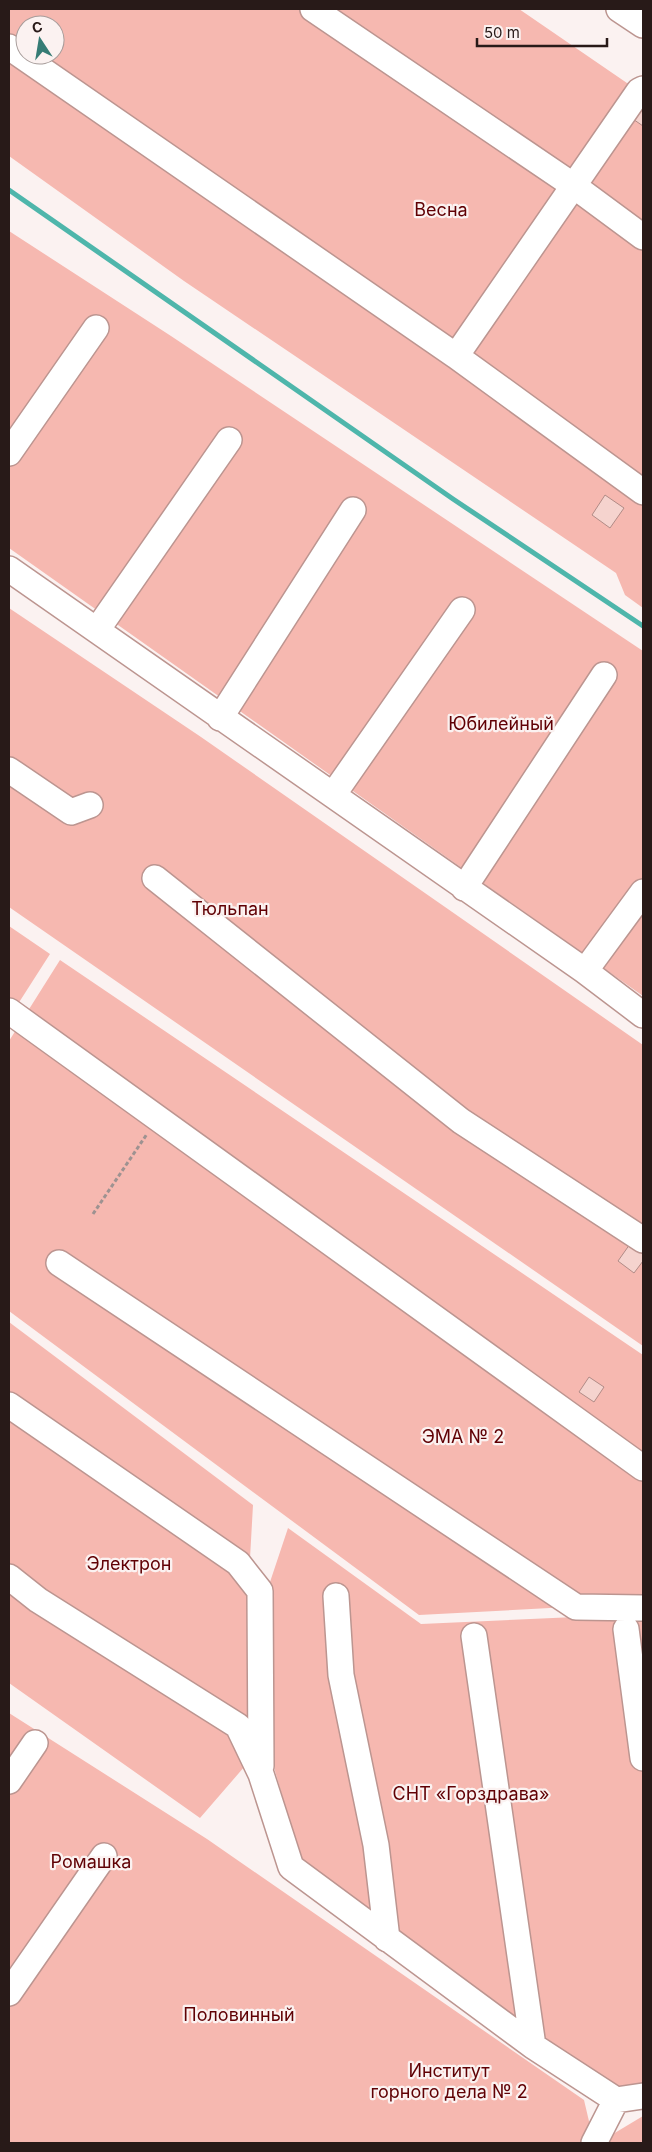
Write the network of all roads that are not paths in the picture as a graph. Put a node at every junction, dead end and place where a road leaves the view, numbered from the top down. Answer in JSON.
{"nodes":[{"id":1,"x":313,"y":9,"type":"edge"},
{"id":2,"x":619,"y":9,"type":"edge"},
{"id":3,"x":643,"y":25,"type":"edge"},
{"id":4,"x":9,"y":47,"type":"edge"},
{"id":5,"x":643,"y":89,"type":"edge"},
{"id":6,"x":574,"y":186,"type":"junction"},
{"id":7,"x":643,"y":237,"type":"edge"},
{"id":8,"x":96,"y":328,"type":"dead end"},
{"id":9,"x":456,"y":356,"type":"junction"},
{"id":10,"x":229,"y":440,"type":"dead end"},
{"id":11,"x":9,"y":453,"type":"edge"},
{"id":12,"x":643,"y":492,"type":"edge"},
{"id":13,"x":353,"y":510,"type":"dead end"},
{"id":14,"x":9,"y":569,"type":"edge"},
{"id":15,"x":462,"y":610,"type":"dead end"},
{"id":16,"x":97,"y":630,"type":"junction"},
{"id":17,"x":604,"y":675,"type":"dead end"},
{"id":18,"x":220,"y":718,"type":"junction"},
{"id":19,"x":9,"y":770,"type":"edge"},
{"id":20,"x":333,"y":794,"type":"junction"},
{"id":21,"x":90,"y":805,"type":"dead end"},
{"id":22,"x":155,"y":878,"type":"dead end"},
{"id":23,"x":464,"y":888,"type":"junction"},
{"id":24,"x":643,"y":892,"type":"edge"},
{"id":25,"x":585,"y":971,"type":"junction"},
{"id":26,"x":9,"y":1011,"type":"edge"},
{"id":27,"x":643,"y":1015,"type":"edge"},
{"id":28,"x":643,"y":1240,"type":"edge"},
{"id":29,"x":59,"y":1263,"type":"dead end"},
{"id":30,"x":9,"y":1405,"type":"edge"},
{"id":31,"x":643,"y":1468,"type":"edge"},
{"id":32,"x":9,"y":1577,"type":"edge"},
{"id":33,"x":336,"y":1596,"type":"dead end"},
{"id":34,"x":643,"y":1608,"type":"edge"},
{"id":35,"x":626,"y":1629,"type":"dead end"},
{"id":36,"x":474,"y":1636,"type":"dead end"},
{"id":37,"x":35,"y":1743,"type":"dead end"},
{"id":38,"x":643,"y":1758,"type":"edge"},
{"id":39,"x":261,"y":1774,"type":"junction"},
{"id":40,"x":9,"y":1781,"type":"edge"},
{"id":41,"x":104,"y":1856,"type":"dead end"},
{"id":42,"x":387,"y":1939,"type":"junction"},
{"id":43,"x":9,"y":1993,"type":"edge"},
{"id":44,"x":533,"y":2046,"type":"junction"},
{"id":45,"x":643,"y":2096,"type":"edge"},
{"id":46,"x":616,"y":2100,"type":"junction"},
{"id":47,"x":594,"y":2143,"type":"edge"}],
"edges":[{"from":1,"to":6,"type":"street"},
{"from":2,"to":3,"type":"street"},
{"from":4,"to":9,"type":"street"},
{"from":5,"to":6,"type":"street"},
{"from":6,"to":7,"type":"street"},
{"from":6,"to":9,"type":"street"},
{"from":8,"to":11,"type":"street"},
{"from":9,"to":12,"type":"street"},
{"from":10,"to":16,"type":"street"},
{"from":13,"to":18,"type":"street"},
{"from":14,"to":16,"type":"street"},
{"from":15,"to":20,"type":"street"},
{"from":16,"to":18,"type":"street"},
{"from":17,"to":23,"type":"street"},
{"from":18,"to":20,"type":"street"},
{"from":19,"to":21,"type":"street"},
{"from":20,"to":23,"type":"street"},
{"from":22,"to":28,"type":"street"},
{"from":23,"to":25,"type":"street"},
{"from":24,"to":25,"type":"street"},
{"from":25,"to":27,"type":"street"},
{"from":26,"to":31,"type":"street"},
{"from":29,"to":34,"type":"street"},
{"from":30,"to":39,"type":"street"},
{"from":32,"to":39,"type":"street"},
{"from":33,"to":42,"type":"street"},
{"from":35,"to":38,"type":"street"},
{"from":36,"to":44,"type":"street"},
{"from":37,"to":40,"type":"street"},
{"from":39,"to":42,"type":"street"},
{"from":41,"to":43,"type":"street"},
{"from":42,"to":44,"type":"street"},
{"from":44,"to":46,"type":"street"},
{"from":45,"to":46,"type":"street"},
{"from":46,"to":47,"type":"street"}]}
